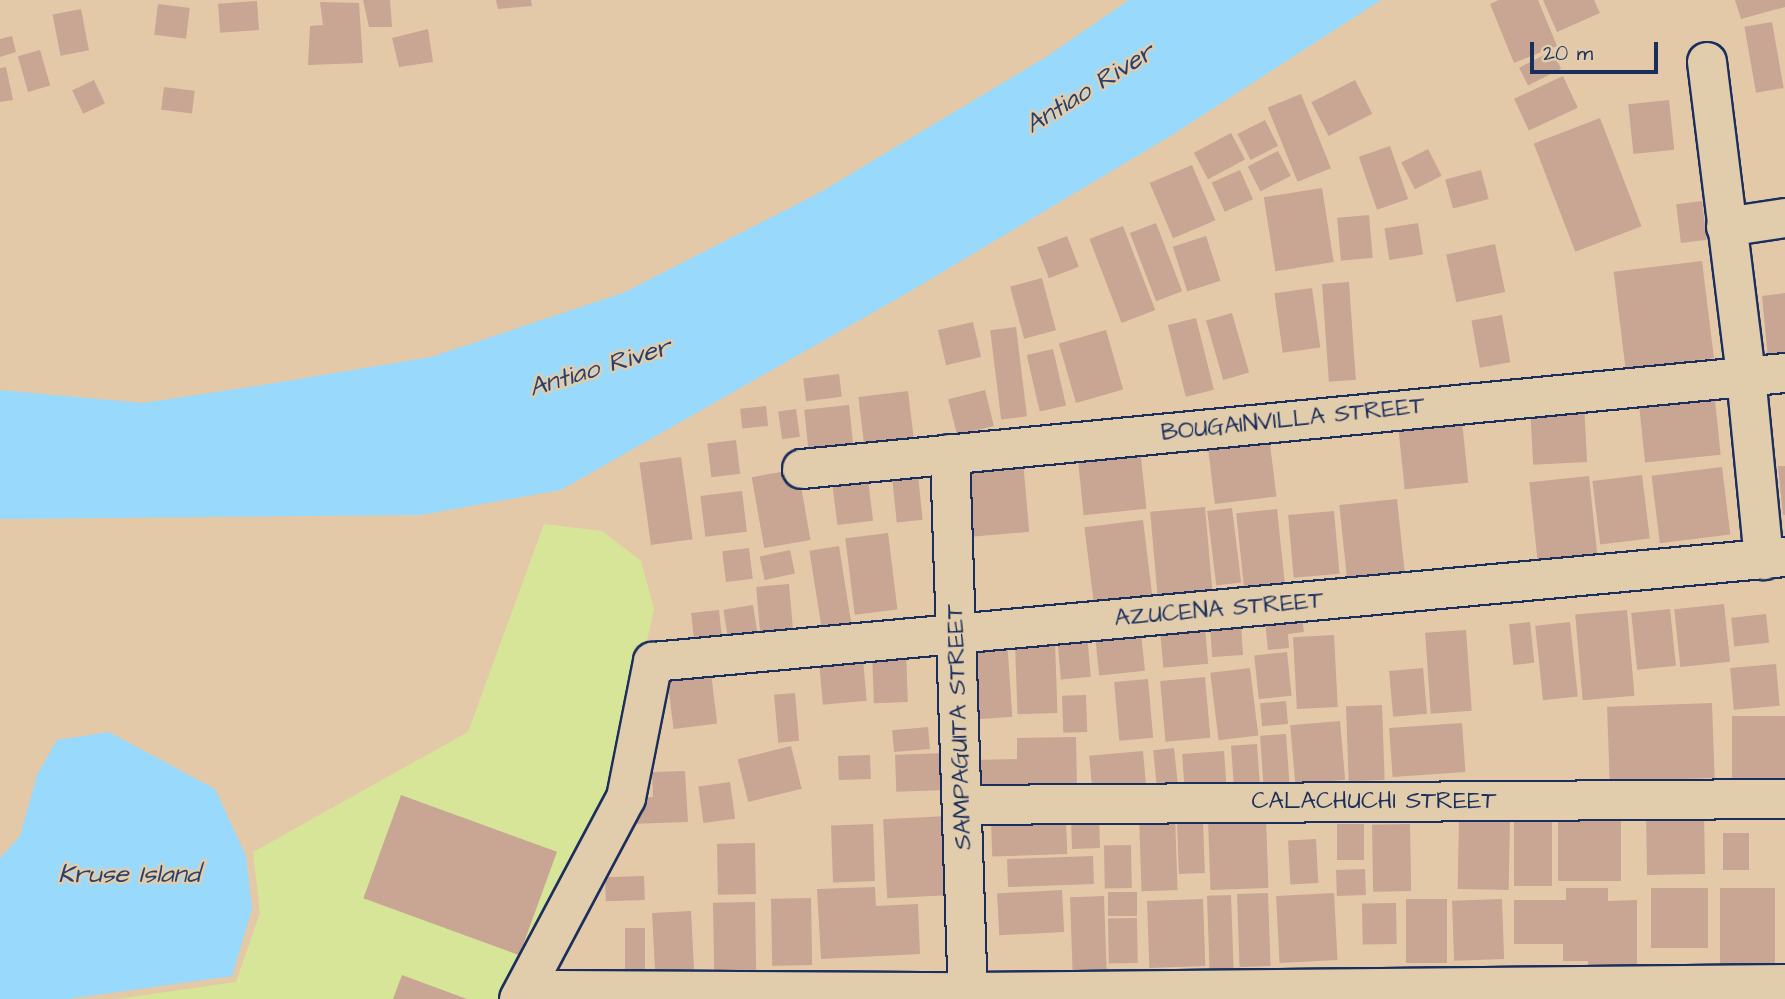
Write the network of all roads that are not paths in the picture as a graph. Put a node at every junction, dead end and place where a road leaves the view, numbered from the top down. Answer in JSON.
{"nodes":[{"id":1,"x":1707,"y":62,"type":"dead end"},
{"id":2,"x":1785,"y":218,"type":"edge"},
{"id":3,"x":1726,"y":227,"type":"junction"},
{"id":4,"x":1785,"y":373,"type":"edge"},
{"id":5,"x":1746,"y":376,"type":"junction"},
{"id":6,"x":950,"y":454,"type":"junction"},
{"id":7,"x":802,"y":469,"type":"dead end"},
{"id":8,"x":1775,"y":558,"type":"edge"},
{"id":9,"x":957,"y":634,"type":"junction"},
{"id":10,"x":1785,"y":799,"type":"edge"},
{"id":11,"x":964,"y":805,"type":"junction"},
{"id":12,"x":1785,"y":984,"type":"edge"},
{"id":13,"x":968,"y":995,"type":"edge"},
{"id":14,"x":519,"y":999,"type":"edge"},
{"id":15,"x":544,"y":999,"type":"edge"}],
"edges":[{"from":1,"to":3,"type":"street"},
{"from":2,"to":3,"type":"street"},
{"from":3,"to":5,"type":"street"},
{"from":4,"to":5,"type":"street","name":"BOUGAINVILLA STREET"},
{"from":5,"to":6,"type":"street","name":"BOUGAINVILLA STREET"},
{"from":5,"to":8,"type":"street"},
{"from":6,"to":7,"type":"street","name":"BOUGAINVILLA STREET"},
{"from":6,"to":9,"type":"street","name":"SAMPAGUITA STREET"},
{"from":8,"to":9,"type":"street","name":"AZUCENA STREET"},
{"from":9,"to":11,"type":"street","name":"SAMPAGUITA STREET"},
{"from":9,"to":14,"type":"street","name":"AZUCENA STREET"},
{"from":10,"to":11,"type":"street","name":"CALACHUCHI STREET"},
{"from":11,"to":13,"type":"street","name":"SAMPAGUITA STREET"},
{"from":12,"to":13,"type":"street"},
{"from":13,"to":15,"type":"street"}]}
